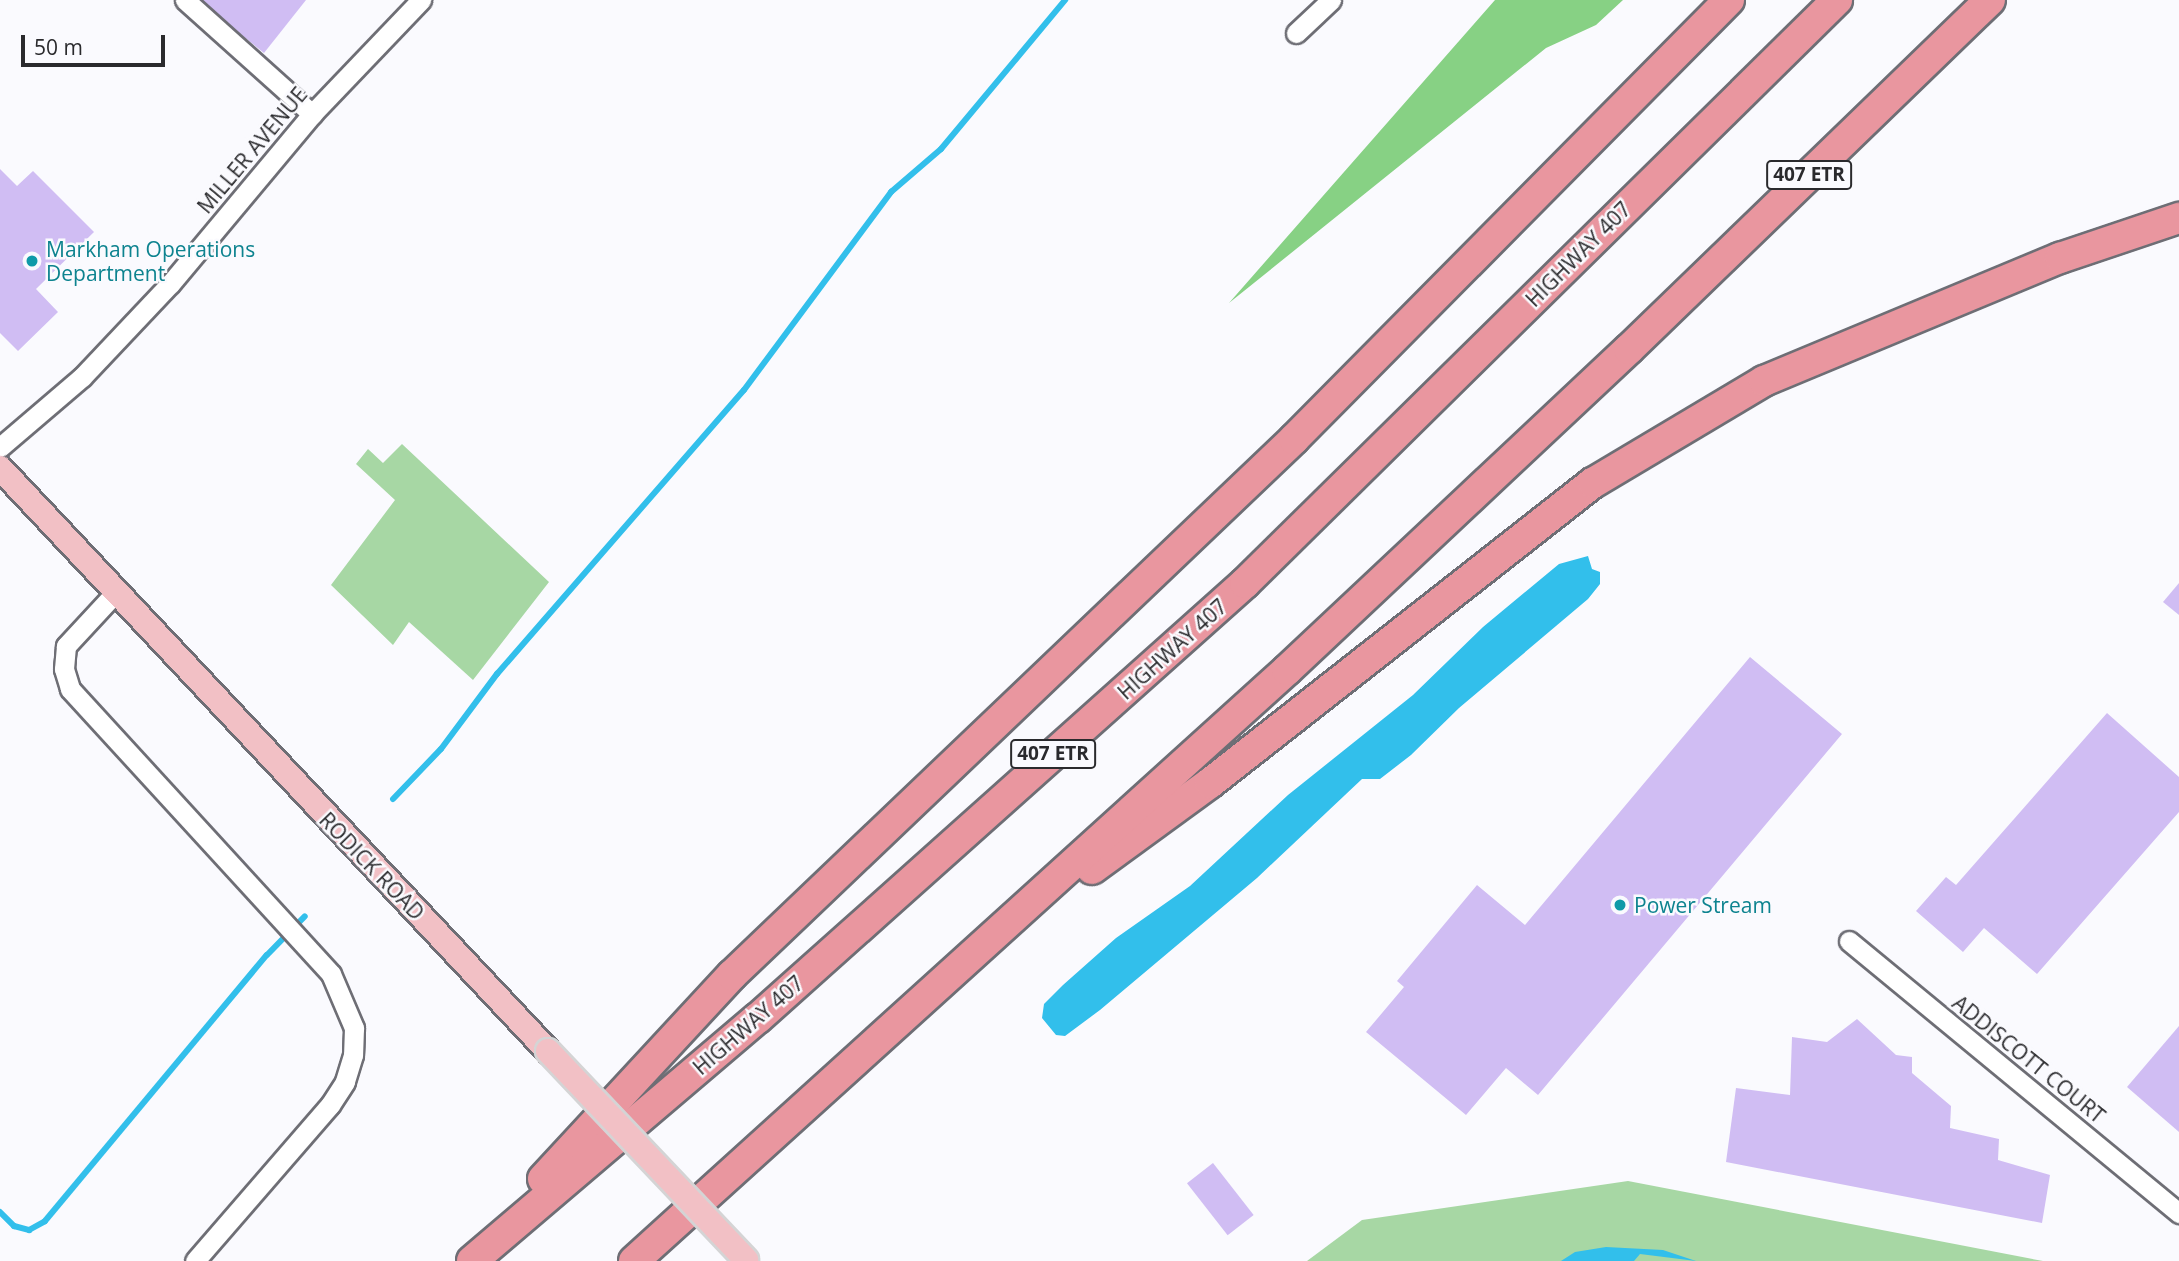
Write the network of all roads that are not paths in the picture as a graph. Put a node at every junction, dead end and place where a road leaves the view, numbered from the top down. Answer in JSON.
{"nodes":[{"id":1,"x":185,"y":0,"type":"edge"},
{"id":2,"x":421,"y":0,"type":"edge"},
{"id":3,"x":1331,"y":0,"type":"edge"},
{"id":4,"x":1719,"y":0,"type":"edge"},
{"id":5,"x":1729,"y":0,"type":"edge"},
{"id":6,"x":1838,"y":0,"type":"edge"},
{"id":7,"x":1990,"y":0,"type":"edge"},
{"id":8,"x":1296,"y":33,"type":"dead end"},
{"id":9,"x":1657,"y":71,"type":"junction"},
{"id":10,"x":312,"y":114,"type":"junction"},
{"id":11,"x":2179,"y":218,"type":"edge"},
{"id":12,"x":0,"y":447,"type":"edge"},
{"id":13,"x":0,"y":468,"type":"edge"},
{"id":14,"x":116,"y":592,"type":"junction"},
{"id":15,"x":1849,"y":941,"type":"dead end"},
{"id":16,"x":970,"y":958,"type":"junction"},
{"id":17,"x":2179,"y":1213,"type":"edge"},
{"id":18,"x":195,"y":1261,"type":"edge"},
{"id":19,"x":470,"y":1261,"type":"edge"},
{"id":20,"x":634,"y":1261,"type":"edge"},
{"id":21,"x":747,"y":1261,"type":"edge"}],
"edges":[{"from":1,"to":10,"type":"street"},
{"from":2,"to":10,"type":"street","name":"MILLER AVENUE"},
{"from":3,"to":8,"type":"street"},
{"from":4,"to":9,"type":"highway"},
{"from":5,"to":9,"type":"highway"},
{"from":6,"to":19,"type":"highway","name":"HIGHWAY 407","number":"407 ETR"},
{"from":7,"to":16,"type":"highway","number":"407 ETR"},
{"from":9,"to":19,"type":"highway"},
{"from":10,"to":12,"type":"street","name":"MILLER AVENUE"},
{"from":11,"to":16,"type":"highway"},
{"from":13,"to":14,"type":"main road","name":"RODICK ROAD"},
{"from":14,"to":18,"type":"street"},
{"from":14,"to":21,"type":"main road","name":"RODICK ROAD","bridge":true},
{"from":15,"to":17,"type":"street","name":"ADDISCOTT COURT"},
{"from":16,"to":20,"type":"highway","number":"407 ETR"}]}
